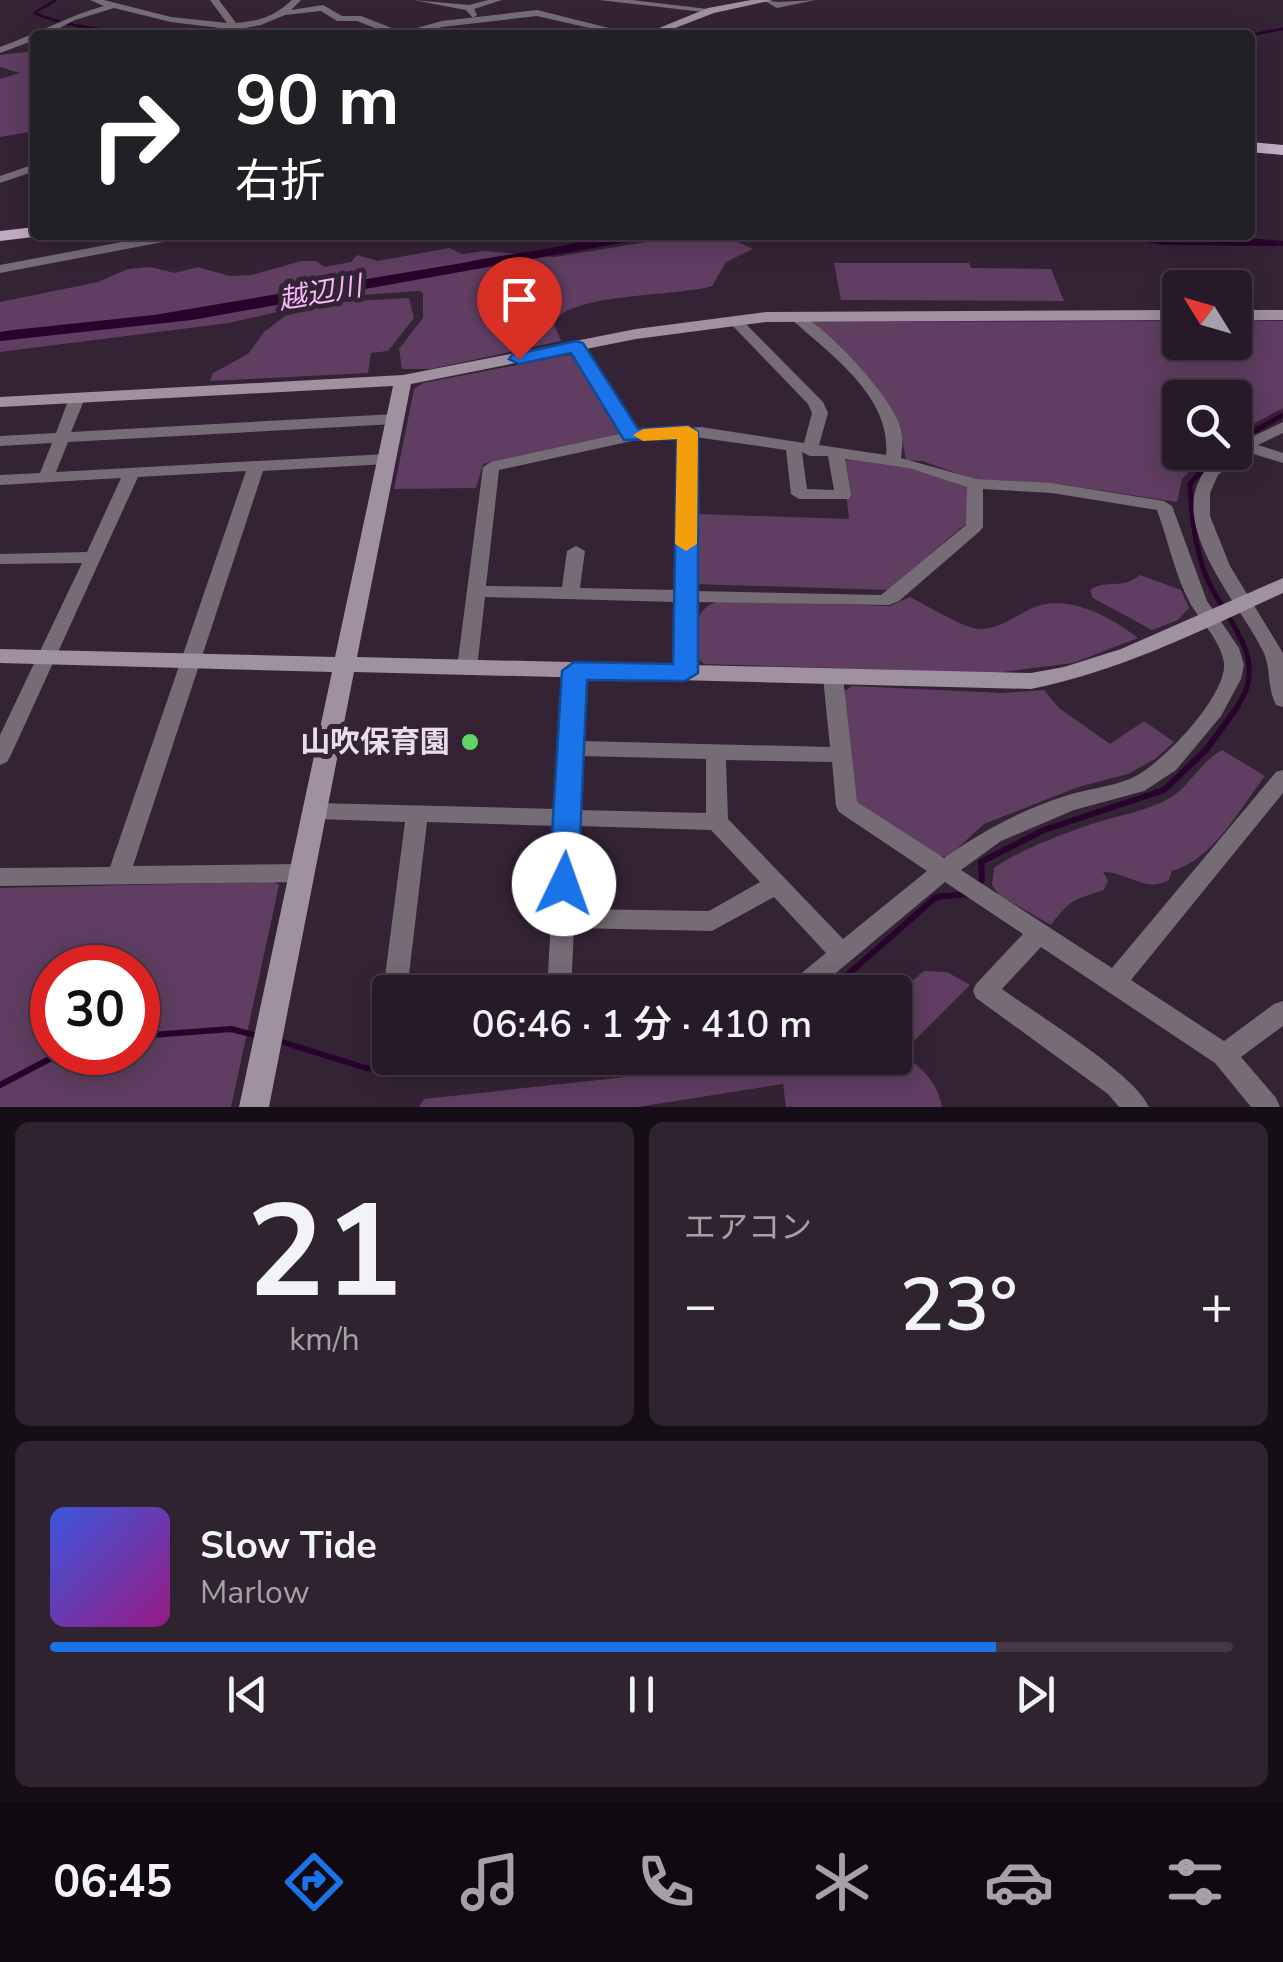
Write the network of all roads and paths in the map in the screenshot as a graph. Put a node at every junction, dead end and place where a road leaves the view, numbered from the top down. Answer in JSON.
{"nodes":[{"id":1,"x":94,"y":0,"type":"edge"},
{"id":2,"x":214,"y":0,"type":"edge"},
{"id":3,"x":297,"y":0,"type":"edge"},
{"id":4,"x":417,"y":0,"type":"edge"},
{"id":5,"x":498,"y":0,"type":"edge"},
{"id":6,"x":604,"y":0,"type":"edge"},
{"id":7,"x":767,"y":0,"type":"edge"},
{"id":8,"x":812,"y":0,"type":"edge"},
{"id":9,"x":114,"y":6,"type":"junction"},
{"id":10,"x":469,"y":8,"type":"junction"},
{"id":11,"x":712,"y":10,"type":"junction"},
{"id":12,"x":287,"y":13,"type":"junction"},
{"id":13,"x":475,"y":20,"type":"junction"},
{"id":14,"x":233,"y":24,"type":"junction"},
{"id":15,"x":49,"y":30,"type":"edge"},
{"id":16,"x":238,"y":30,"type":"edge"},
{"id":17,"x":388,"y":30,"type":"edge"},
{"id":18,"x":418,"y":30,"type":"edge"},
{"id":19,"x":610,"y":30,"type":"edge"},
{"id":20,"x":659,"y":30,"type":"edge"},
{"id":21,"x":30,"y":39,"type":"edge"},
{"id":22,"x":0,"y":50,"type":"edge"},
{"id":23,"x":1255,"y":147,"type":"edge"},
{"id":24,"x":1283,"y":150,"type":"edge"},
{"id":25,"x":30,"y":169,"type":"edge"},
{"id":26,"x":0,"y":180,"type":"edge"},
{"id":27,"x":30,"y":233,"type":"edge"},
{"id":28,"x":0,"y":236,"type":"edge"},
{"id":29,"x":153,"y":240,"type":"edge"},
{"id":30,"x":0,"y":269,"type":"edge"},
{"id":31,"x":1162,"y":315,"type":"edge"},
{"id":32,"x":1252,"y":315,"type":"edge"},
{"id":33,"x":1283,"y":315,"type":"edge"},
{"id":34,"x":796,"y":316,"type":"junction"},
{"id":35,"x":734,"y":320,"type":"junction"},
{"id":36,"x":576,"y":346,"type":"junction"},
{"id":37,"x":403,"y":380,"type":"junction"},
{"id":38,"x":77,"y":398,"type":"junction"},
{"id":39,"x":0,"y":402,"type":"edge"},
{"id":40,"x":395,"y":420,"type":"junction"},
{"id":41,"x":1283,"y":427,"type":"edge"},
{"id":42,"x":688,"y":432,"type":"junction"},
{"id":43,"x":632,"y":436,"type":"junction"},
{"id":44,"x":62,"y":438,"type":"junction"},
{"id":45,"x":0,"y":441,"type":"edge"},
{"id":46,"x":1252,"y":442,"type":"edge"},
{"id":47,"x":1252,"y":448,"type":"edge"},
{"id":48,"x":802,"y":450,"type":"junction"},
{"id":49,"x":836,"y":454,"type":"junction"},
{"id":50,"x":1283,"y":458,"type":"edge"},
{"id":51,"x":388,"y":459,"type":"junction"},
{"id":52,"x":892,"y":461,"type":"junction"},
{"id":53,"x":256,"y":466,"type":"junction"},
{"id":54,"x":1216,"y":470,"type":"edge"},
{"id":55,"x":132,"y":473,"type":"junction"},
{"id":56,"x":46,"y":478,"type":"junction"},
{"id":57,"x":0,"y":480,"type":"edge"},
{"id":58,"x":976,"y":484,"type":"junction"},
{"id":59,"x":576,"y":551,"type":"dead end"},
{"id":60,"x":91,"y":557,"type":"junction"},
{"id":61,"x":0,"y":559,"type":"edge"},
{"id":62,"x":1283,"y":585,"type":"edge"},
{"id":63,"x":475,"y":591,"type":"junction"},
{"id":64,"x":570,"y":593,"type":"junction"},
{"id":65,"x":686,"y":595,"type":"junction"},
{"id":66,"x":1226,"y":610,"type":"junction"},
{"id":67,"x":0,"y":656,"type":"edge"},
{"id":68,"x":46,"y":657,"type":"junction"},
{"id":69,"x":1280,"y":659,"type":"edge"},
{"id":70,"x":188,"y":662,"type":"junction"},
{"id":71,"x":345,"y":666,"type":"junction"},
{"id":72,"x":467,"y":668,"type":"junction"},
{"id":73,"x":574,"y":671,"type":"junction"},
{"id":74,"x":685,"y":673,"type":"junction"},
{"id":75,"x":833,"y":677,"type":"junction"},
{"id":76,"x":1283,"y":700,"type":"edge"},
{"id":77,"x":569,"y":748,"type":"junction"},
{"id":78,"x":716,"y":754,"type":"junction"},
{"id":79,"x":840,"y":755,"type":"junction"},
{"id":80,"x":0,"y":757,"type":"edge"},
{"id":81,"x":1283,"y":778,"type":"edge"},
{"id":82,"x":317,"y":810,"type":"junction"},
{"id":83,"x":416,"y":816,"type":"junction"},
{"id":84,"x":567,"y":816,"type":"junction"},
{"id":85,"x":717,"y":822,"type":"junction"},
{"id":86,"x":119,"y":874,"type":"junction"},
{"id":87,"x":303,"y":874,"type":"junction"},
{"id":88,"x":952,"y":875,"type":"junction"},
{"id":89,"x":0,"y":877,"type":"edge"},
{"id":90,"x":775,"y":885,"type":"junction"},
{"id":91,"x":562,"y":918,"type":"junction"},
{"id":92,"x":1040,"y":932,"type":"junction"},
{"id":93,"x":841,"y":952,"type":"junction"},
{"id":94,"x":396,"y":975,"type":"edge"},
{"id":95,"x":560,"y":975,"type":"edge"},
{"id":96,"x":815,"y":975,"type":"edge"},
{"id":97,"x":1115,"y":982,"type":"junction"},
{"id":98,"x":1283,"y":1012,"type":"edge"},
{"id":99,"x":1224,"y":1055,"type":"junction"},
{"id":100,"x":254,"y":1107,"type":"edge"},
{"id":101,"x":1136,"y":1107,"type":"edge"},
{"id":102,"x":1267,"y":1107,"type":"edge"}],
"edges":[{"from":1,"to":9,"type":"street"},
{"from":2,"to":14,"type":"street"},
{"from":3,"to":12,"type":"street"},
{"from":4,"to":10,"type":"street"},
{"from":5,"to":10,"type":"street"},
{"from":6,"to":11,"type":"street"},
{"from":7,"to":8,"type":"street"},
{"from":7,"to":11,"type":"street"},
{"from":9,"to":14,"type":"street"},
{"from":9,"to":15,"type":"street"},
{"from":10,"to":13,"type":"street"},
{"from":11,"to":20,"type":"street"},
{"from":12,"to":14,"type":"street"},
{"from":12,"to":17,"type":"street"},
{"from":13,"to":18,"type":"street"},
{"from":13,"to":19,"type":"street"},
{"from":14,"to":16,"type":"street"},
{"from":21,"to":22,"type":"street"},
{"from":23,"to":24,"type":"main road"},
{"from":25,"to":26,"type":"street"},
{"from":27,"to":28,"type":"main road"},
{"from":29,"to":30,"type":"street"},
{"from":31,"to":34,"type":"street"},
{"from":32,"to":33,"type":"street"},
{"from":34,"to":35,"type":"street"},
{"from":34,"to":52,"type":"street"},
{"from":35,"to":36,"type":"street"},
{"from":35,"to":48,"type":"street"},
{"from":36,"to":37,"type":"street"},
{"from":36,"to":43,"type":"street"},
{"from":37,"to":38,"type":"street"},
{"from":37,"to":40,"type":"street"},
{"from":38,"to":39,"type":"street"},
{"from":38,"to":44,"type":"street"},
{"from":40,"to":44,"type":"street"},
{"from":40,"to":51,"type":"street"},
{"from":41,"to":46,"type":"street"},
{"from":42,"to":43,"type":"street"},
{"from":42,"to":48,"type":"street"},
{"from":42,"to":65,"type":"street"},
{"from":43,"to":63,"type":"street"},
{"from":44,"to":45,"type":"street"},
{"from":44,"to":56,"type":"street"},
{"from":47,"to":50,"type":"street"},
{"from":48,"to":49,"type":"street"},
{"from":48,"to":49,"type":"street"},
{"from":49,"to":52,"type":"street"},
{"from":51,"to":53,"type":"street"},
{"from":51,"to":71,"type":"street"},
{"from":52,"to":58,"type":"street"},
{"from":53,"to":55,"type":"street"},
{"from":53,"to":70,"type":"street"},
{"from":54,"to":66,"type":"street"},
{"from":55,"to":56,"type":"street"},
{"from":55,"to":60,"type":"street"},
{"from":56,"to":57,"type":"street"},
{"from":58,"to":65,"type":"street"},
{"from":58,"to":66,"type":"street"},
{"from":59,"to":64,"type":"street"},
{"from":60,"to":61,"type":"street"},
{"from":60,"to":68,"type":"street"},
{"from":62,"to":66,"type":"street"},
{"from":63,"to":64,"type":"street"},
{"from":63,"to":72,"type":"street"},
{"from":64,"to":65,"type":"street"},
{"from":65,"to":74,"type":"street"},
{"from":66,"to":69,"type":"street"},
{"from":66,"to":75,"type":"street"},
{"from":66,"to":88,"type":"street"},
{"from":67,"to":68,"type":"street"},
{"from":68,"to":70,"type":"street"},
{"from":68,"to":80,"type":"street"},
{"from":69,"to":76,"type":"street"},
{"from":70,"to":71,"type":"street"},
{"from":70,"to":86,"type":"street"},
{"from":71,"to":72,"type":"street"},
{"from":71,"to":82,"type":"street"},
{"from":72,"to":73,"type":"street"},
{"from":73,"to":74,"type":"street"},
{"from":73,"to":77,"type":"street"},
{"from":74,"to":75,"type":"street"},
{"from":75,"to":79,"type":"street"},
{"from":77,"to":78,"type":"street"},
{"from":77,"to":84,"type":"street"},
{"from":78,"to":79,"type":"street"},
{"from":78,"to":85,"type":"street"},
{"from":79,"to":88,"type":"street"},
{"from":81,"to":97,"type":"street"},
{"from":82,"to":83,"type":"street"},
{"from":82,"to":87,"type":"street"},
{"from":83,"to":84,"type":"street"},
{"from":83,"to":94,"type":"street"},
{"from":84,"to":85,"type":"street"},
{"from":84,"to":91,"type":"street"},
{"from":85,"to":90,"type":"street"},
{"from":86,"to":87,"type":"street"},
{"from":86,"to":89,"type":"street"},
{"from":87,"to":100,"type":"street"},
{"from":88,"to":92,"type":"street"},
{"from":88,"to":93,"type":"street"},
{"from":90,"to":91,"type":"street"},
{"from":90,"to":93,"type":"street"},
{"from":91,"to":95,"type":"street"},
{"from":92,"to":97,"type":"street"},
{"from":92,"to":101,"type":"street"},
{"from":93,"to":96,"type":"street"},
{"from":97,"to":99,"type":"street"},
{"from":98,"to":99,"type":"street"},
{"from":99,"to":102,"type":"street"}]}
